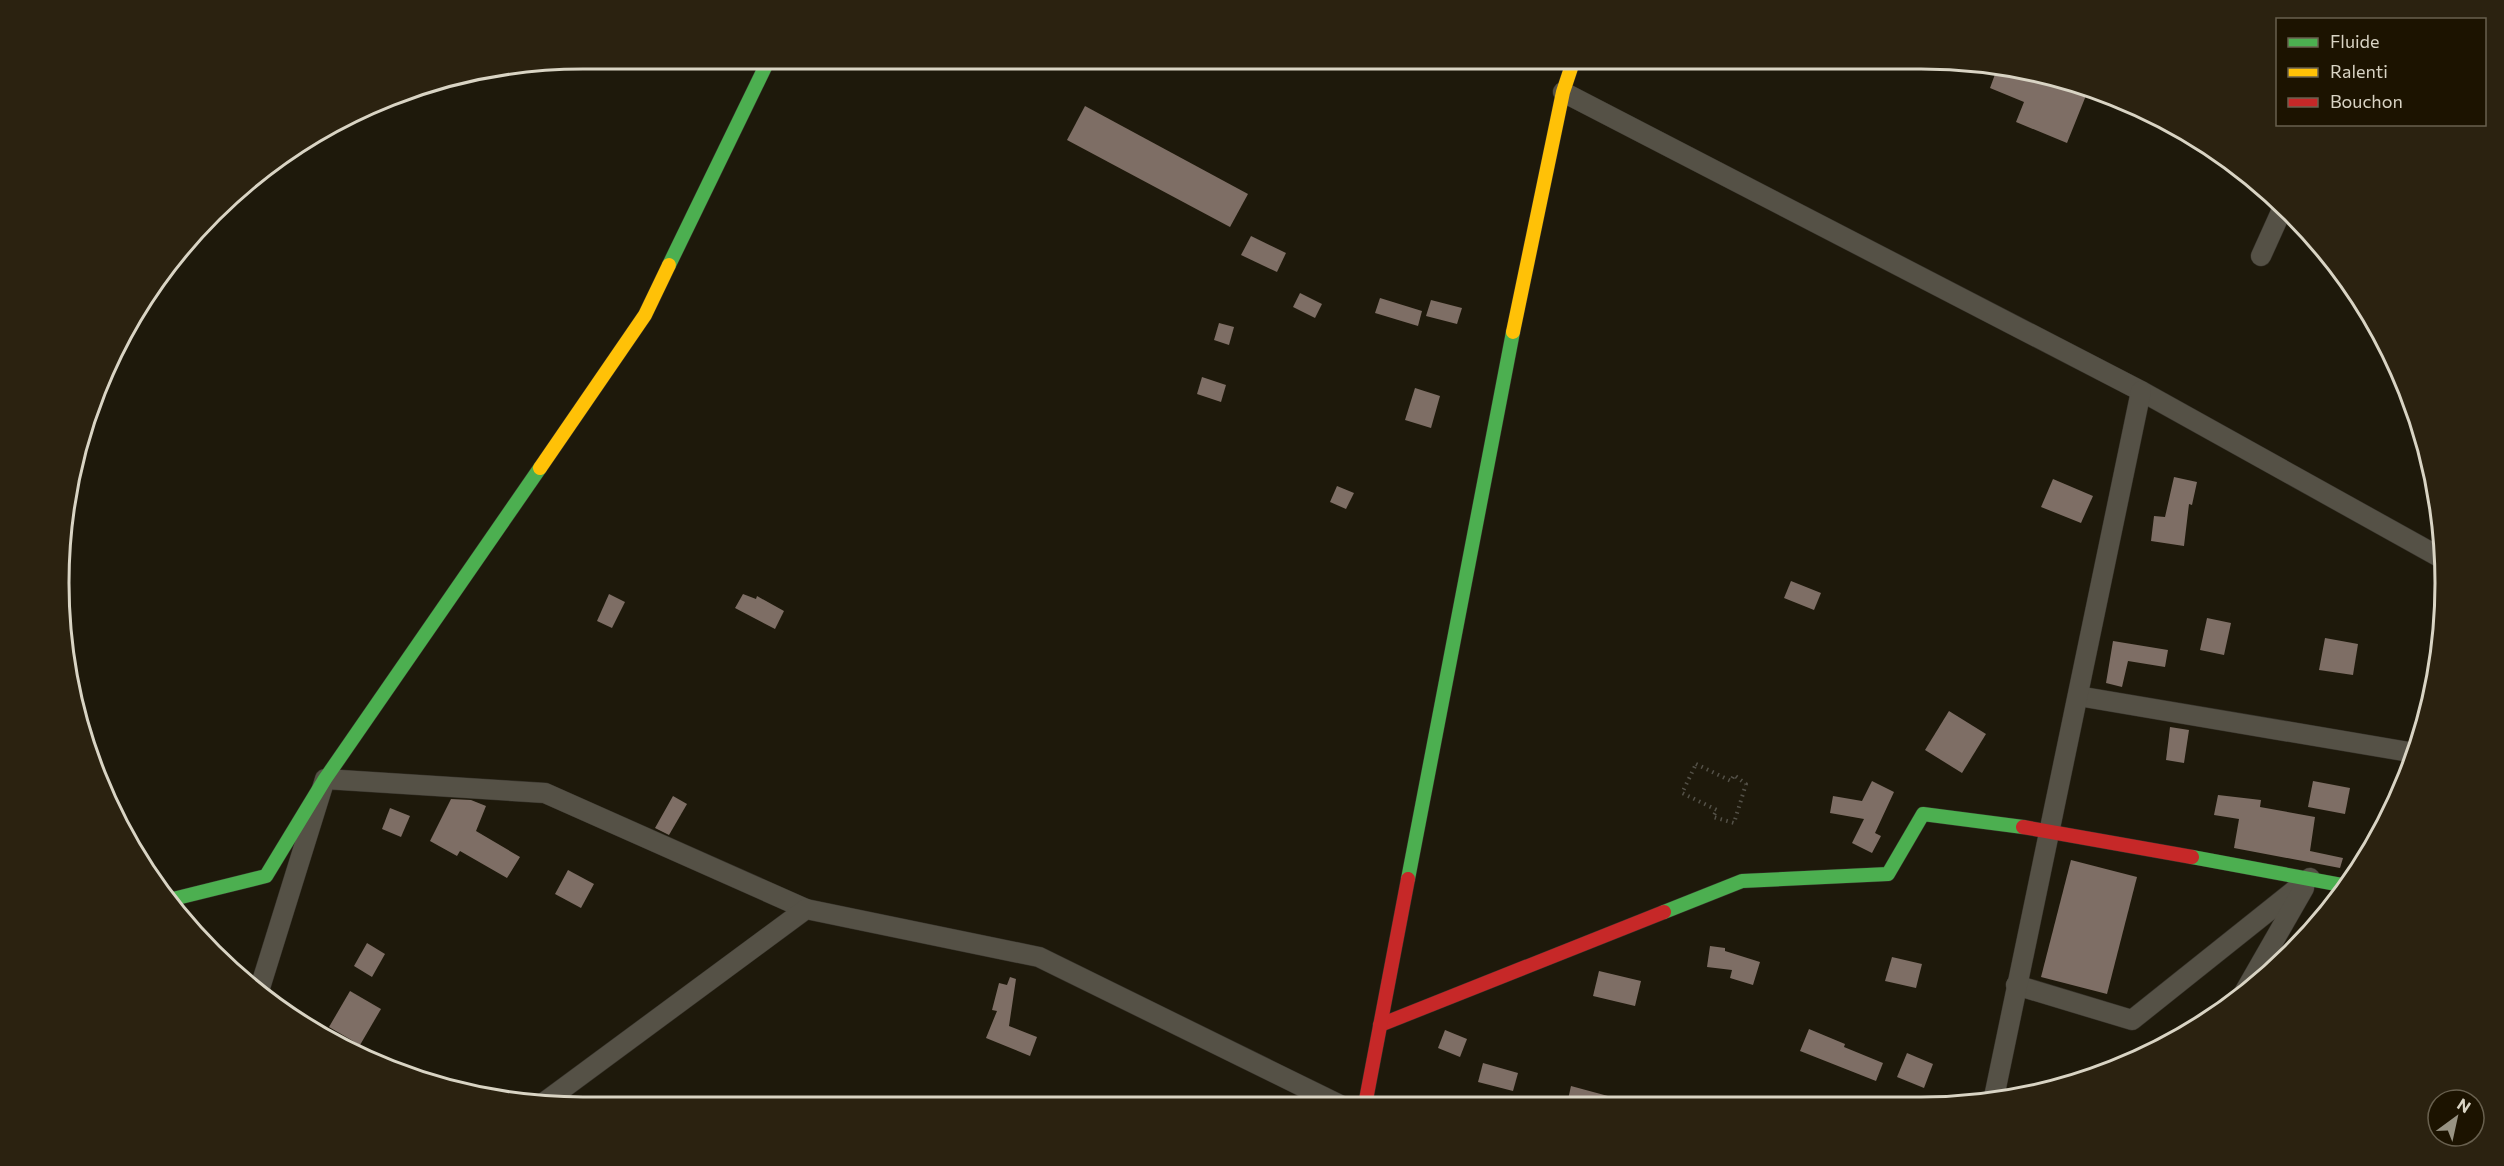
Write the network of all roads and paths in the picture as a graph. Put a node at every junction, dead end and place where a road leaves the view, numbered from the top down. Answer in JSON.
{"nodes":[{"id":1,"x":764,"y":69,"type":"edge"},
{"id":2,"x":1570,"y":69,"type":"edge"},
{"id":3,"x":1563,"y":92,"type":"junction"},
{"id":4,"x":2280,"y":216,"type":"edge"},
{"id":5,"x":2261,"y":256,"type":"dead end"},
{"id":6,"x":2140,"y":391,"type":"junction"},
{"id":7,"x":2434,"y":554,"type":"edge"},
{"id":8,"x":2078,"y":696,"type":"junction"},
{"id":9,"x":2407,"y":752,"type":"edge"},
{"id":10,"x":325,"y":778,"type":"junction"},
{"id":11,"x":1746,"y":784,"type":"joint"},
{"id":12,"x":2050,"y":830,"type":"junction"},
{"id":13,"x":2310,"y":878,"type":"junction"},
{"id":14,"x":2337,"y":884,"type":"edge"},
{"id":15,"x":177,"y":898,"type":"edge"},
{"id":16,"x":806,"y":909,"type":"junction"},
{"id":17,"x":2255,"y":973,"type":"edge"},
{"id":18,"x":261,"y":984,"type":"edge"},
{"id":19,"x":2016,"y":986,"type":"junction"},
{"id":20,"x":1380,"y":1025,"type":"junction"},
{"id":21,"x":1995,"y":1092,"type":"edge"},
{"id":22,"x":553,"y":1096,"type":"edge"},
{"id":23,"x":1324,"y":1097,"type":"edge"},
{"id":24,"x":1366,"y":1097,"type":"edge"}],
"edges":[{"from":1,"to":10,"type":"street"},
{"from":2,"to":3,"type":"street"},
{"from":3,"to":6,"type":"street"},
{"from":3,"to":20,"type":"street"},
{"from":4,"to":5,"type":"street"},
{"from":6,"to":7,"type":"street"},
{"from":6,"to":8,"type":"street"},
{"from":8,"to":9,"type":"street"},
{"from":8,"to":12,"type":"street"},
{"from":10,"to":15,"type":"street"},
{"from":10,"to":16,"type":"street"},
{"from":10,"to":18,"type":"street"},
{"from":11,"to":11,"type":"path"},
{"from":12,"to":13,"type":"street"},
{"from":12,"to":19,"type":"street"},
{"from":12,"to":20,"type":"street"},
{"from":13,"to":14,"type":"street"},
{"from":13,"to":17,"type":"street"},
{"from":13,"to":19,"type":"street"},
{"from":16,"to":22,"type":"street"},
{"from":16,"to":23,"type":"street"},
{"from":19,"to":21,"type":"street"},
{"from":20,"to":24,"type":"street"}]}
